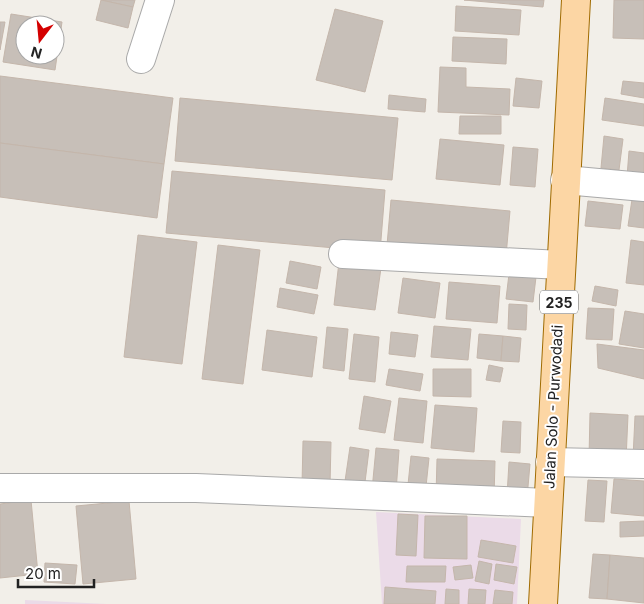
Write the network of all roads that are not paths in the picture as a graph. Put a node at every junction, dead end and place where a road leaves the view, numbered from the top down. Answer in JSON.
{"nodes":[{"id":1,"x":160,"y":0,"type":"edge"},
{"id":2,"x":576,"y":0,"type":"edge"},
{"id":3,"x":141,"y":59,"type":"dead end"},
{"id":4,"x":565,"y":180,"type":"junction"},
{"id":5,"x":644,"y":187,"type":"edge"},
{"id":6,"x":343,"y":254,"type":"dead end"},
{"id":7,"x":561,"y":265,"type":"junction"},
{"id":8,"x":550,"y":462,"type":"junction"},
{"id":9,"x":644,"y":464,"type":"edge"},
{"id":10,"x":0,"y":488,"type":"edge"},
{"id":11,"x":548,"y":503,"type":"junction"},
{"id":12,"x":543,"y":604,"type":"edge"}],
"edges":[{"from":1,"to":3,"type":"street"},
{"from":2,"to":4,"type":"main road","name":"Jalan Solo - Purwodadi","number":"235"},
{"from":4,"to":5,"type":"street"},
{"from":4,"to":7,"type":"main road","name":"Jalan Solo - Purwodadi","number":"235"},
{"from":6,"to":7,"type":"street"},
{"from":7,"to":8,"type":"main road","name":"Jalan Solo - Purwodadi","number":"235"},
{"from":8,"to":9,"type":"street"},
{"from":8,"to":11,"type":"main road","name":"Jalan Solo - Purwodadi","number":"235"},
{"from":10,"to":11,"type":"street"},
{"from":11,"to":12,"type":"main road","name":"Jalan Solo - Purwodadi","number":"235"}]}
